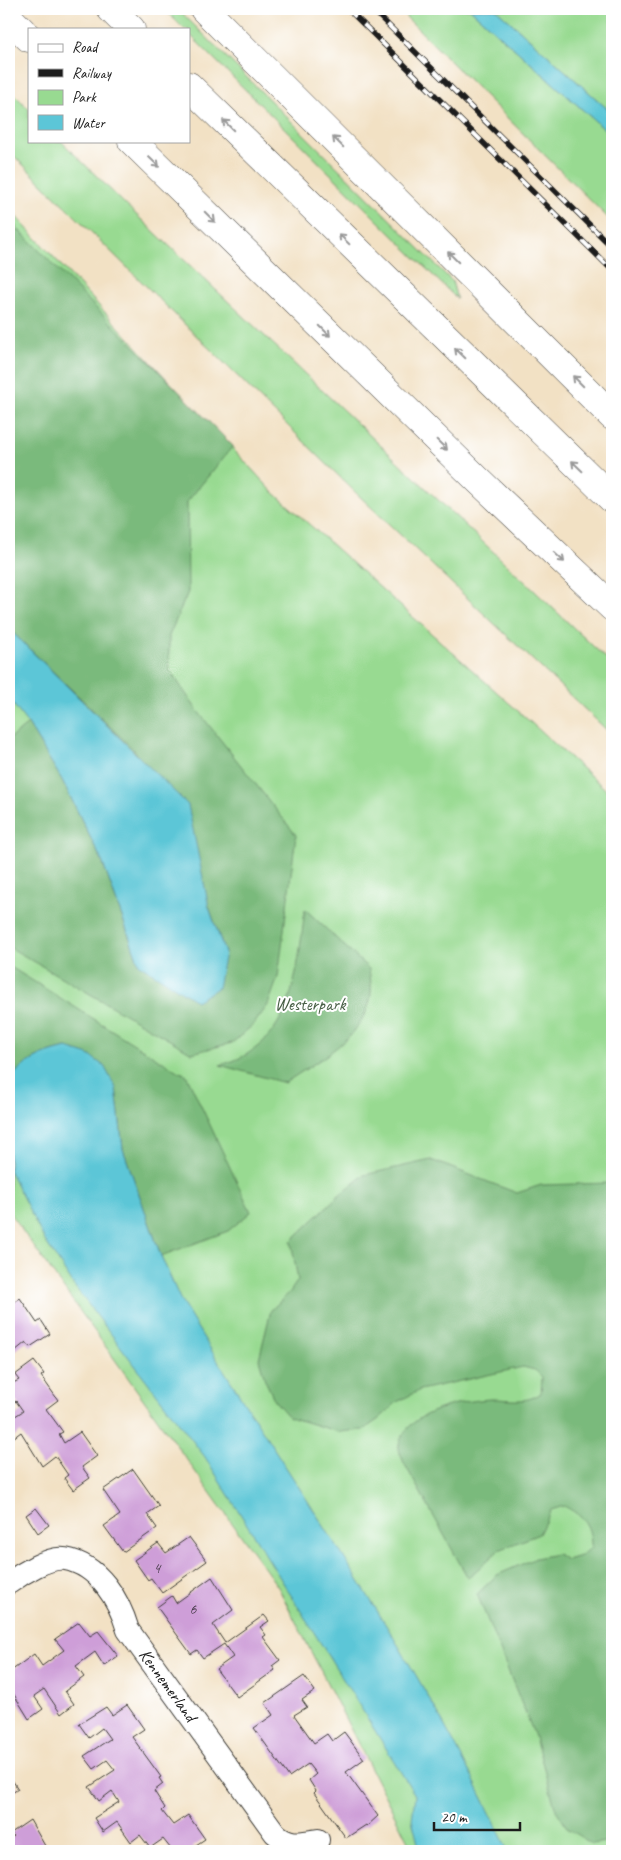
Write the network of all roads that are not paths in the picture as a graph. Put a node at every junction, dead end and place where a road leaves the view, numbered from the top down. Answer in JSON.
{"nodes":[{"id":1,"x":111,"y":9,"type":"edge"},
{"id":2,"x":204,"y":9,"type":"edge"},
{"id":3,"x":9,"y":18,"type":"edge"},
{"id":4,"x":130,"y":28,"type":"edge"},
{"id":5,"x":28,"y":37,"type":"edge"},
{"id":6,"x":190,"y":87,"type":"edge"},
{"id":7,"x":133,"y":142,"type":"edge"},
{"id":8,"x":612,"y":416,"type":"edge"},
{"id":9,"x":612,"y":499,"type":"edge"},
{"id":10,"x":612,"y":607,"type":"edge"},
{"id":11,"x":9,"y":1584,"type":"edge"},
{"id":12,"x":318,"y":1840,"type":"dead end"},
{"id":13,"x":277,"y":1846,"type":"edge"}],
"edges":[{"from":1,"to":4,"type":"highway"},
{"from":8,"to":2,"type":"highway","one_way":true},
{"from":3,"to":5,"type":"highway"},
{"from":9,"to":6,"type":"highway","one_way":true},
{"from":7,"to":10,"type":"highway","one_way":true},
{"from":11,"to":13,"type":"street","name":"Kennemerland"},
{"from":12,"to":13,"type":"street","name":"Kennemerland"}]}
